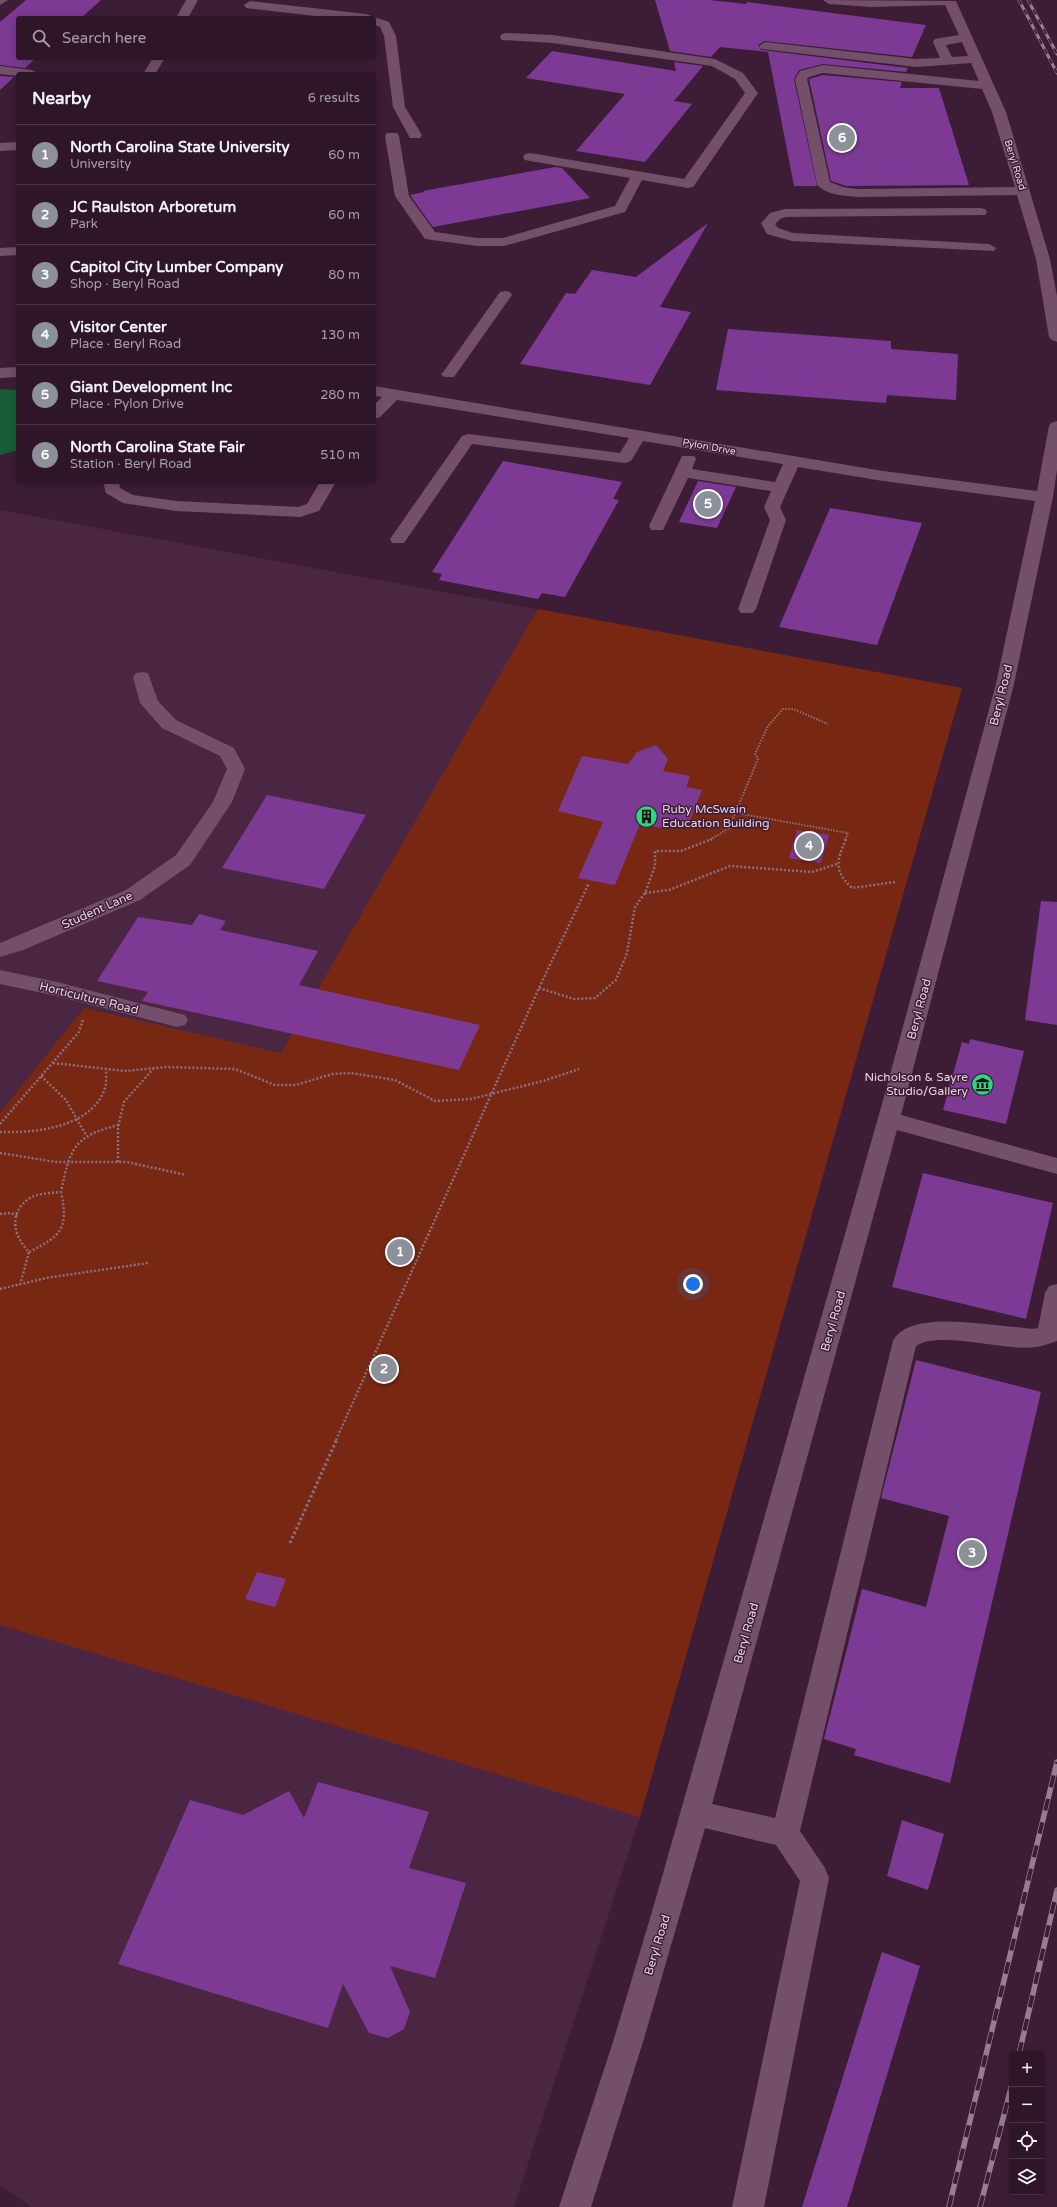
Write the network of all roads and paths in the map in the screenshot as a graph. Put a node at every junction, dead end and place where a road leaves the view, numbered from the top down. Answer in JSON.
{"nodes":[{"id":1,"x":192,"y":0,"type":"edge"},
{"id":2,"x":829,"y":0,"type":"edge"},
{"id":3,"x":950,"y":1,"type":"edge"},
{"id":4,"x":250,"y":5,"type":"dead end"},
{"id":5,"x":183,"y":16,"type":"edge"},
{"id":6,"x":348,"y":16,"type":"edge"},
{"id":7,"x":376,"y":22,"type":"edge"},
{"id":8,"x":506,"y":37,"type":"dead end"},
{"id":9,"x":967,"y":38,"type":"junction"},
{"id":10,"x":765,"y":46,"type":"dead end"},
{"id":11,"x":976,"y":59,"type":"junction"},
{"id":12,"x":158,"y":60,"type":"edge"},
{"id":13,"x":948,"y":61,"type":"junction"},
{"id":14,"x":0,"y":70,"type":"edge"},
{"id":15,"x":16,"y":72,"type":"edge"},
{"id":16,"x":150,"y":72,"type":"edge"},
{"id":17,"x":987,"y":85,"type":"junction"},
{"id":18,"x":16,"y":146,"type":"edge"},
{"id":19,"x":0,"y":147,"type":"edge"},
{"id":20,"x":530,"y":157,"type":"dead end"},
{"id":21,"x":638,"y":175,"type":"junction"},
{"id":22,"x":1023,"y":191,"type":"junction"},
{"id":23,"x":980,"y":212,"type":"dead end"},
{"id":24,"x":989,"y":248,"type":"dead end"},
{"id":25,"x":16,"y":251,"type":"edge"},
{"id":26,"x":0,"y":252,"type":"edge"},
{"id":27,"x":505,"y":295,"type":"dead end"},
{"id":28,"x":1057,"y":338,"type":"edge"},
{"id":29,"x":16,"y":372,"type":"edge"},
{"id":30,"x":0,"y":373,"type":"edge"},
{"id":31,"x":449,"y":374,"type":"dead end"},
{"id":32,"x":376,"y":391,"type":"edge"},
{"id":33,"x":394,"y":394,"type":"junction"},
{"id":34,"x":376,"y":412,"type":"edge"},
{"id":35,"x":477,"y":424,"type":"junction"},
{"id":36,"x":1057,"y":426,"type":"edge"},
{"id":37,"x":639,"y":435,"type":"junction"},
{"id":38,"x":695,"y":444,"type":"junction"},
{"id":39,"x":792,"y":461,"type":"junction"},
{"id":40,"x":683,"y":472,"type":"junction"},
{"id":41,"x":111,"y":484,"type":"edge"},
{"id":42,"x":327,"y":484,"type":"edge"},
{"id":43,"x":780,"y":488,"type":"junction"},
{"id":44,"x":1045,"y":497,"type":"junction"},
{"id":45,"x":657,"y":526,"type":"dead end"},
{"id":46,"x":398,"y":539,"type":"dead end"},
{"id":47,"x":747,"y":609,"type":"dead end"},
{"id":48,"x":142,"y":677,"type":"dead end"},
{"id":49,"x":828,"y":724,"type":"dead end"},
{"id":50,"x":736,"y":813,"type":"junction"},
{"id":51,"x":836,"y":864,"type":"junction"},
{"id":52,"x":895,"y":882,"type":"dead end"},
{"id":53,"x":589,"y":883,"type":"dead end"},
{"id":54,"x":645,"y":893,"type":"junction"},
{"id":55,"x":0,"y":950,"type":"edge"},
{"id":56,"x":0,"y":977,"type":"edge"},
{"id":57,"x":539,"y":988,"type":"junction"},
{"id":58,"x":84,"y":1018,"type":"dead end"},
{"id":59,"x":177,"y":1020,"type":"dead end"},
{"id":60,"x":53,"y":1063,"type":"junction"},
{"id":61,"x":154,"y":1068,"type":"junction"},
{"id":62,"x":106,"y":1069,"type":"junction"},
{"id":63,"x":579,"y":1069,"type":"dead end"},
{"id":64,"x":41,"y":1076,"type":"junction"},
{"id":65,"x":492,"y":1094,"type":"junction"},
{"id":66,"x":76,"y":1119,"type":"junction"},
{"id":67,"x":889,"y":1120,"type":"junction"},
{"id":68,"x":0,"y":1124,"type":"edge"},
{"id":69,"x":119,"y":1125,"type":"junction"},
{"id":70,"x":0,"y":1132,"type":"edge"},
{"id":71,"x":86,"y":1135,"type":"junction"},
{"id":72,"x":0,"y":1152,"type":"edge"},
{"id":73,"x":67,"y":1162,"type":"junction"},
{"id":74,"x":118,"y":1162,"type":"junction"},
{"id":75,"x":1057,"y":1166,"type":"edge"},
{"id":76,"x":186,"y":1175,"type":"dead end"},
{"id":77,"x":61,"y":1192,"type":"junction"},
{"id":78,"x":0,"y":1214,"type":"edge"},
{"id":79,"x":18,"y":1216,"type":"junction"},
{"id":80,"x":29,"y":1252,"type":"junction"},
{"id":81,"x":148,"y":1263,"type":"dead end"},
{"id":82,"x":20,"y":1285,"type":"junction"},
{"id":83,"x":0,"y":1289,"type":"edge"},
{"id":84,"x":1057,"y":1293,"type":"edge"},
{"id":85,"x":290,"y":1543,"type":"dead end"},
{"id":86,"x":695,"y":1813,"type":"junction"},
{"id":87,"x":785,"y":1834,"type":"junction"},
{"id":88,"x":575,"y":2207,"type":"edge"},
{"id":89,"x":748,"y":2207,"type":"edge"}],
"edges":[{"from":1,"to":5,"type":"street"},
{"from":2,"to":3,"type":"street"},
{"from":3,"to":9,"type":"street","name":"Beryl Road"},
{"from":4,"to":6,"type":"street"},
{"from":7,"to":21,"type":"street"},
{"from":8,"to":21,"type":"street"},
{"from":9,"to":11,"type":"street","name":"Beryl Road"},
{"from":9,"to":13,"type":"street"},
{"from":10,"to":13,"type":"street"},
{"from":11,"to":13,"type":"street"},
{"from":11,"to":17,"type":"street","name":"Beryl Road"},
{"from":12,"to":16,"type":"street"},
{"from":14,"to":15,"type":"street"},
{"from":17,"to":22,"type":"street","name":"Beryl Road"},
{"from":17,"to":22,"type":"street"},
{"from":18,"to":19,"type":"street"},
{"from":20,"to":21,"type":"street"},
{"from":22,"to":28,"type":"street","name":"Beryl Road"},
{"from":23,"to":24,"type":"street"},
{"from":25,"to":26,"type":"street"},
{"from":27,"to":31,"type":"street"},
{"from":29,"to":30,"type":"street"},
{"from":32,"to":33,"type":"street","name":"Pylon Drive"},
{"from":33,"to":34,"type":"street"},
{"from":33,"to":35,"type":"street","name":"Pylon Drive"},
{"from":35,"to":37,"type":"street","name":"Pylon Drive"},
{"from":35,"to":37,"type":"street"},
{"from":35,"to":46,"type":"street"},
{"from":36,"to":44,"type":"street","name":"Beryl Road"},
{"from":37,"to":38,"type":"street","name":"Pylon Drive"},
{"from":38,"to":39,"type":"street","name":"Pylon Drive"},
{"from":38,"to":40,"type":"street"},
{"from":39,"to":43,"type":"street"},
{"from":39,"to":44,"type":"street","name":"Pylon Drive"},
{"from":40,"to":43,"type":"street"},
{"from":40,"to":45,"type":"street"},
{"from":41,"to":42,"type":"street"},
{"from":43,"to":47,"type":"street"},
{"from":44,"to":67,"type":"street","name":"Beryl Road"},
{"from":48,"to":55,"type":"street","name":"Student Lane"},
{"from":49,"to":50,"type":"path"},
{"from":50,"to":51,"type":"path"},
{"from":50,"to":54,"type":"path"},
{"from":51,"to":52,"type":"path"},
{"from":51,"to":54,"type":"path"},
{"from":53,"to":57,"type":"path"},
{"from":54,"to":57,"type":"path"},
{"from":56,"to":59,"type":"street","name":"Horticulture Road"},
{"from":57,"to":65,"type":"path"},
{"from":58,"to":60,"type":"path"},
{"from":60,"to":62,"type":"path"},
{"from":60,"to":64,"type":"path"},
{"from":61,"to":62,"type":"path"},
{"from":61,"to":65,"type":"path"},
{"from":61,"to":69,"type":"path"},
{"from":62,"to":66,"type":"path"},
{"from":63,"to":65,"type":"path"},
{"from":64,"to":66,"type":"path"},
{"from":64,"to":68,"type":"path"},
{"from":65,"to":85,"type":"path"},
{"from":66,"to":70,"type":"path"},
{"from":66,"to":71,"type":"path"},
{"from":67,"to":75,"type":"street"},
{"from":67,"to":86,"type":"street","name":"Beryl Road"},
{"from":69,"to":71,"type":"path"},
{"from":69,"to":74,"type":"path"},
{"from":71,"to":73,"type":"path"},
{"from":72,"to":73,"type":"path"},
{"from":73,"to":74,"type":"path"},
{"from":73,"to":77,"type":"path"},
{"from":74,"to":76,"type":"path"},
{"from":77,"to":79,"type":"path"},
{"from":77,"to":80,"type":"path"},
{"from":78,"to":79,"type":"path"},
{"from":79,"to":80,"type":"path"},
{"from":80,"to":82,"type":"path"},
{"from":81,"to":82,"type":"path"},
{"from":82,"to":83,"type":"path"},
{"from":84,"to":87,"type":"street"},
{"from":86,"to":87,"type":"street"},
{"from":86,"to":88,"type":"street","name":"Beryl Road"},
{"from":87,"to":89,"type":"street"}]}
